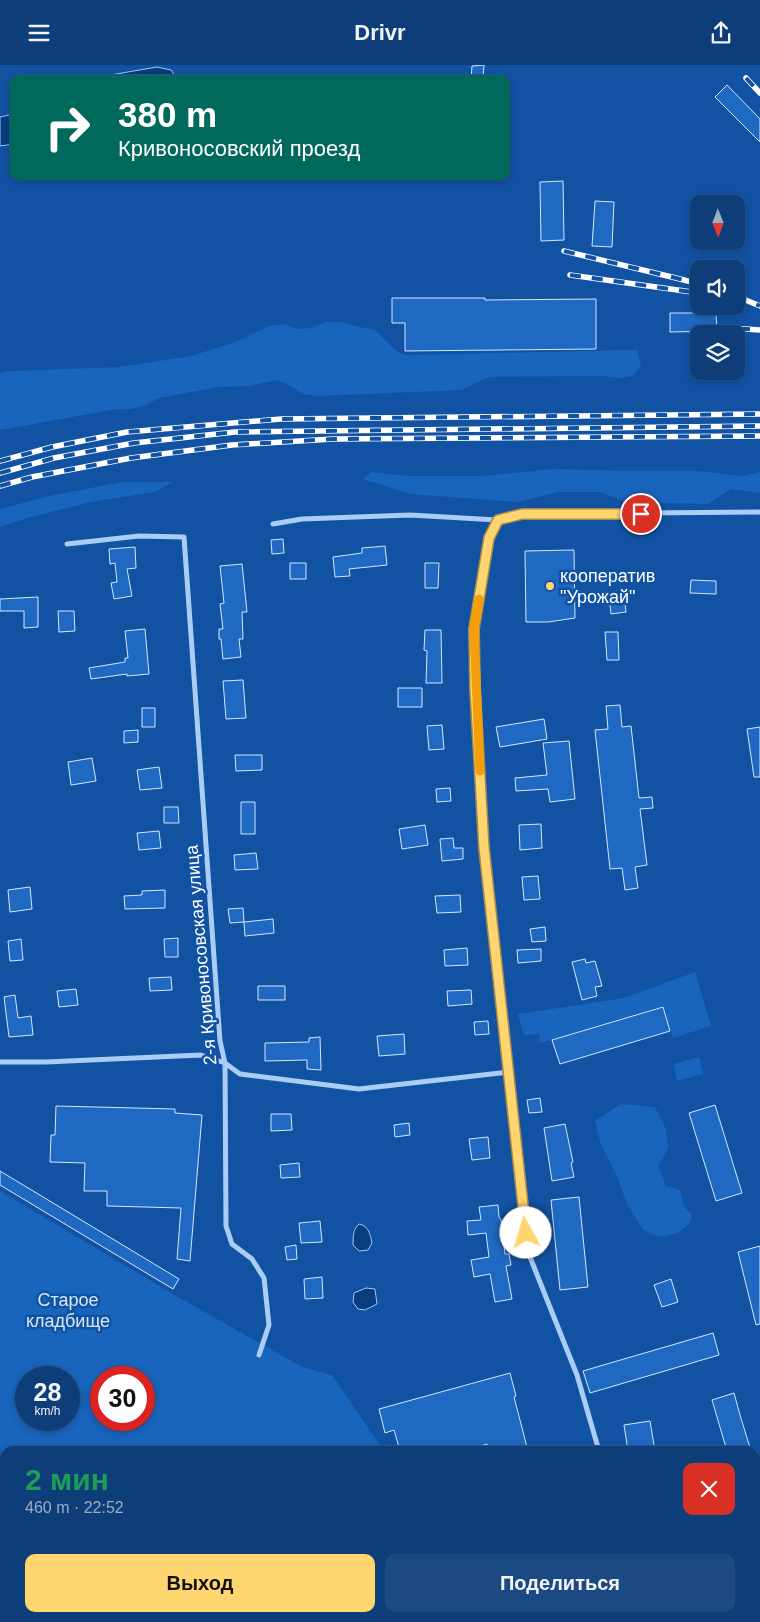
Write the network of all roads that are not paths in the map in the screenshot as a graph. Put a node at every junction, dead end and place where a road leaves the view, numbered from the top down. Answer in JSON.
{"nodes":[{"id":1,"x":760,"y":512,"type":"edge"},
{"id":2,"x":498,"y":520,"type":"junction"},
{"id":3,"x":273,"y":523,"type":"dead end"},
{"id":4,"x":67,"y":544,"type":"dead end"},
{"id":5,"x":0,"y":1063,"type":"edge"},
{"id":6,"x":225,"y":1063,"type":"junction"},
{"id":7,"x":509,"y":1072,"type":"junction"},
{"id":8,"x":259,"y":1355,"type":"dead end"},
{"id":9,"x":598,"y":1446,"type":"edge"}],
"edges":[{"from":1,"to":2,"type":"street"},
{"from":2,"to":3,"type":"street"},
{"from":2,"to":7,"type":"street"},
{"from":4,"to":6,"type":"street","name":"2-я Кривоносовская улица"},
{"from":5,"to":6,"type":"street"},
{"from":6,"to":7,"type":"street"},
{"from":6,"to":8,"type":"street","name":"2-я Кривоносовская улица"},
{"from":7,"to":9,"type":"street"}]}
